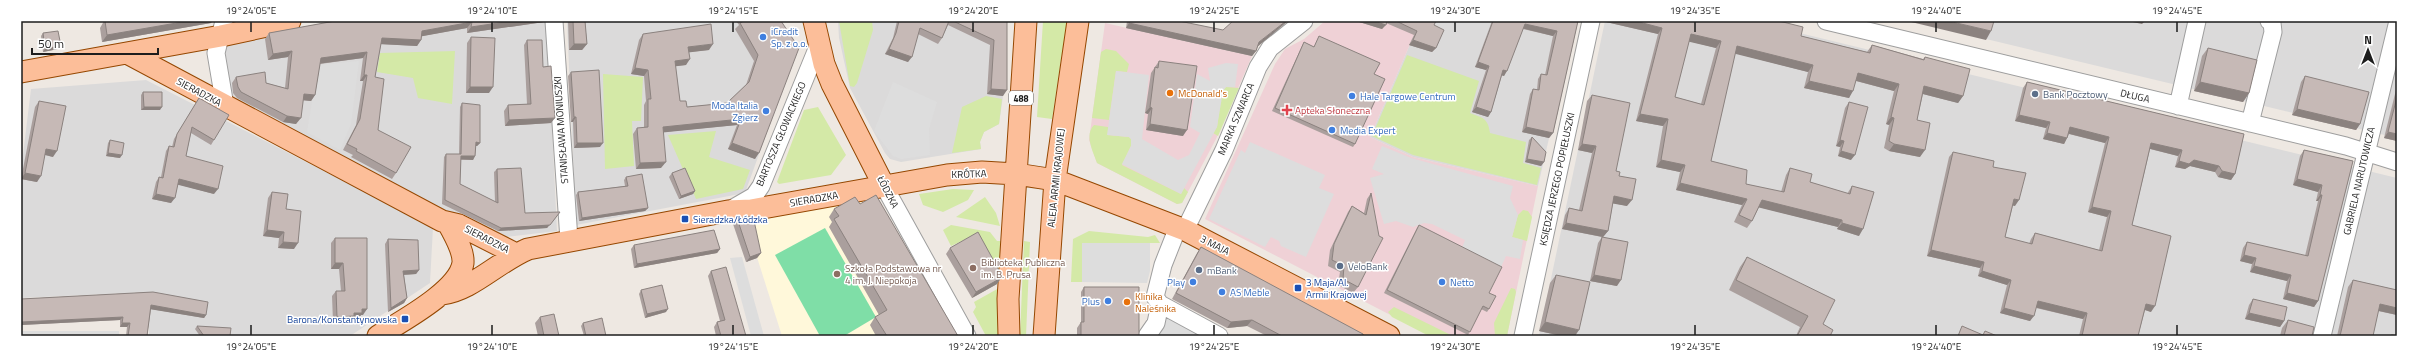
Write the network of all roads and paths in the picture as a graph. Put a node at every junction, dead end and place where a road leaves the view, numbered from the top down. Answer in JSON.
{"nodes":[{"id":1,"x":290,"y":21,"type":"edge"},
{"id":2,"x":554,"y":21,"type":"edge"},
{"id":3,"x":1026,"y":21,"type":"edge"},
{"id":4,"x":1078,"y":21,"type":"edge"},
{"id":5,"x":1304,"y":21,"type":"edge"},
{"id":6,"x":1591,"y":21,"type":"edge"},
{"id":7,"x":1826,"y":21,"type":"edge"},
{"id":8,"x":2197,"y":21,"type":"edge"},
{"id":9,"x":2269,"y":21,"type":"edge"},
{"id":10,"x":2397,"y":26,"type":"edge"},
{"id":11,"x":222,"y":29,"type":"edge"},
{"id":12,"x":817,"y":29,"type":"edge"},
{"id":13,"x":126,"y":52,"type":"junction"},
{"id":14,"x":21,"y":72,"type":"edge"},
{"id":15,"x":226,"y":106,"type":"junction"},
{"id":16,"x":2178,"y":106,"type":"junction"},
{"id":17,"x":2250,"y":123,"type":"junction"},
{"id":18,"x":2366,"y":152,"type":"junction"},
{"id":19,"x":2397,"y":162,"type":"edge"},
{"id":20,"x":1016,"y":174,"type":"junction"},
{"id":21,"x":1055,"y":180,"type":"junction"},
{"id":22,"x":884,"y":186,"type":"junction"},
{"id":23,"x":728,"y":211,"type":"junction"},
{"id":24,"x":448,"y":223,"type":"junction"},
{"id":25,"x":1181,"y":229,"type":"junction"},
{"id":26,"x":570,"y":240,"type":"junction"},
{"id":27,"x":516,"y":254,"type":"junction"},
{"id":28,"x":442,"y":294,"type":"junction"},
{"id":29,"x":1160,"y":304,"type":"junction"},
{"id":30,"x":1381,"y":334,"type":"edge"},
{"id":31,"x":378,"y":336,"type":"edge"},
{"id":32,"x":967,"y":336,"type":"edge"},
{"id":33,"x":1009,"y":336,"type":"edge"},
{"id":34,"x":1044,"y":336,"type":"edge"},
{"id":35,"x":1147,"y":336,"type":"edge"},
{"id":36,"x":1220,"y":336,"type":"edge"},
{"id":37,"x":1523,"y":336,"type":"edge"},
{"id":38,"x":2322,"y":336,"type":"edge"}],
"edges":[{"from":1,"to":11,"type":"main road"},
{"from":2,"to":26,"type":"street","name":"STANISŁAWA MONIUSZKI"},
{"from":3,"to":20,"type":"main road","number":"488"},
{"from":4,"to":21,"type":"main road","name":"ALEJA ARMII KRAJOWEJ"},
{"from":5,"to":25,"type":"street","name":"MARKA SZWARCA"},
{"from":6,"to":37,"type":"street","name":"KSIĘDZA JERZEGO POPIEŁUSZKI"},
{"from":7,"to":16,"type":"street","name":"DŁUGA"},
{"from":8,"to":16,"type":"street"},
{"from":9,"to":17,"type":"street"},
{"from":10,"to":18,"type":"street","name":"GABRIELA NARUTOWICZA"},
{"from":11,"to":13,"type":"main road"},
{"from":11,"to":15,"type":"street"},
{"from":12,"to":22,"type":"main road","name":"ŁÓDZKA"},
{"from":12,"to":23,"type":"street","name":"BARTOSZA GŁOWACKIEGO"},
{"from":13,"to":14,"type":"main road"},
{"from":13,"to":15,"type":"main road","name":"SIERADZKA"},
{"from":15,"to":24,"type":"main road","name":"SIERADZKA"},
{"from":16,"to":17,"type":"street","name":"DŁUGA"},
{"from":17,"to":18,"type":"street","name":"DŁUGA"},
{"from":18,"to":19,"type":"street","name":"DŁUGA"},
{"from":18,"to":38,"type":"street","name":"GABRIELA NARUTOWICZA"},
{"from":20,"to":21,"type":"main road","name":"KRÓTKA"},
{"from":20,"to":22,"type":"main road","name":"KRÓTKA"},
{"from":20,"to":33,"type":"main road","number":"488"},
{"from":21,"to":25,"type":"main road","name":"3 MAJA"},
{"from":21,"to":34,"type":"main road","name":"ALEJA ARMII KRAJOWEJ"},
{"from":22,"to":23,"type":"main road","name":"SIERADZKA"},
{"from":22,"to":32,"type":"street","name":"ŁÓDZKA"},
{"from":23,"to":26,"type":"main road","name":"SIERADZKA"},
{"from":24,"to":27,"type":"main road","name":"SIERADZKA"},
{"from":24,"to":28,"type":"main road"},
{"from":25,"to":29,"type":"street","name":"MARKA SZWARCA"},
{"from":25,"to":30,"type":"main road","name":"3 MAJA"},
{"from":26,"to":27,"type":"main road","name":"SIERADZKA"},
{"from":27,"to":28,"type":"main road"},
{"from":28,"to":31,"type":"main road"},
{"from":29,"to":35,"type":"street"},
{"from":29,"to":36,"type":"street"}]}
